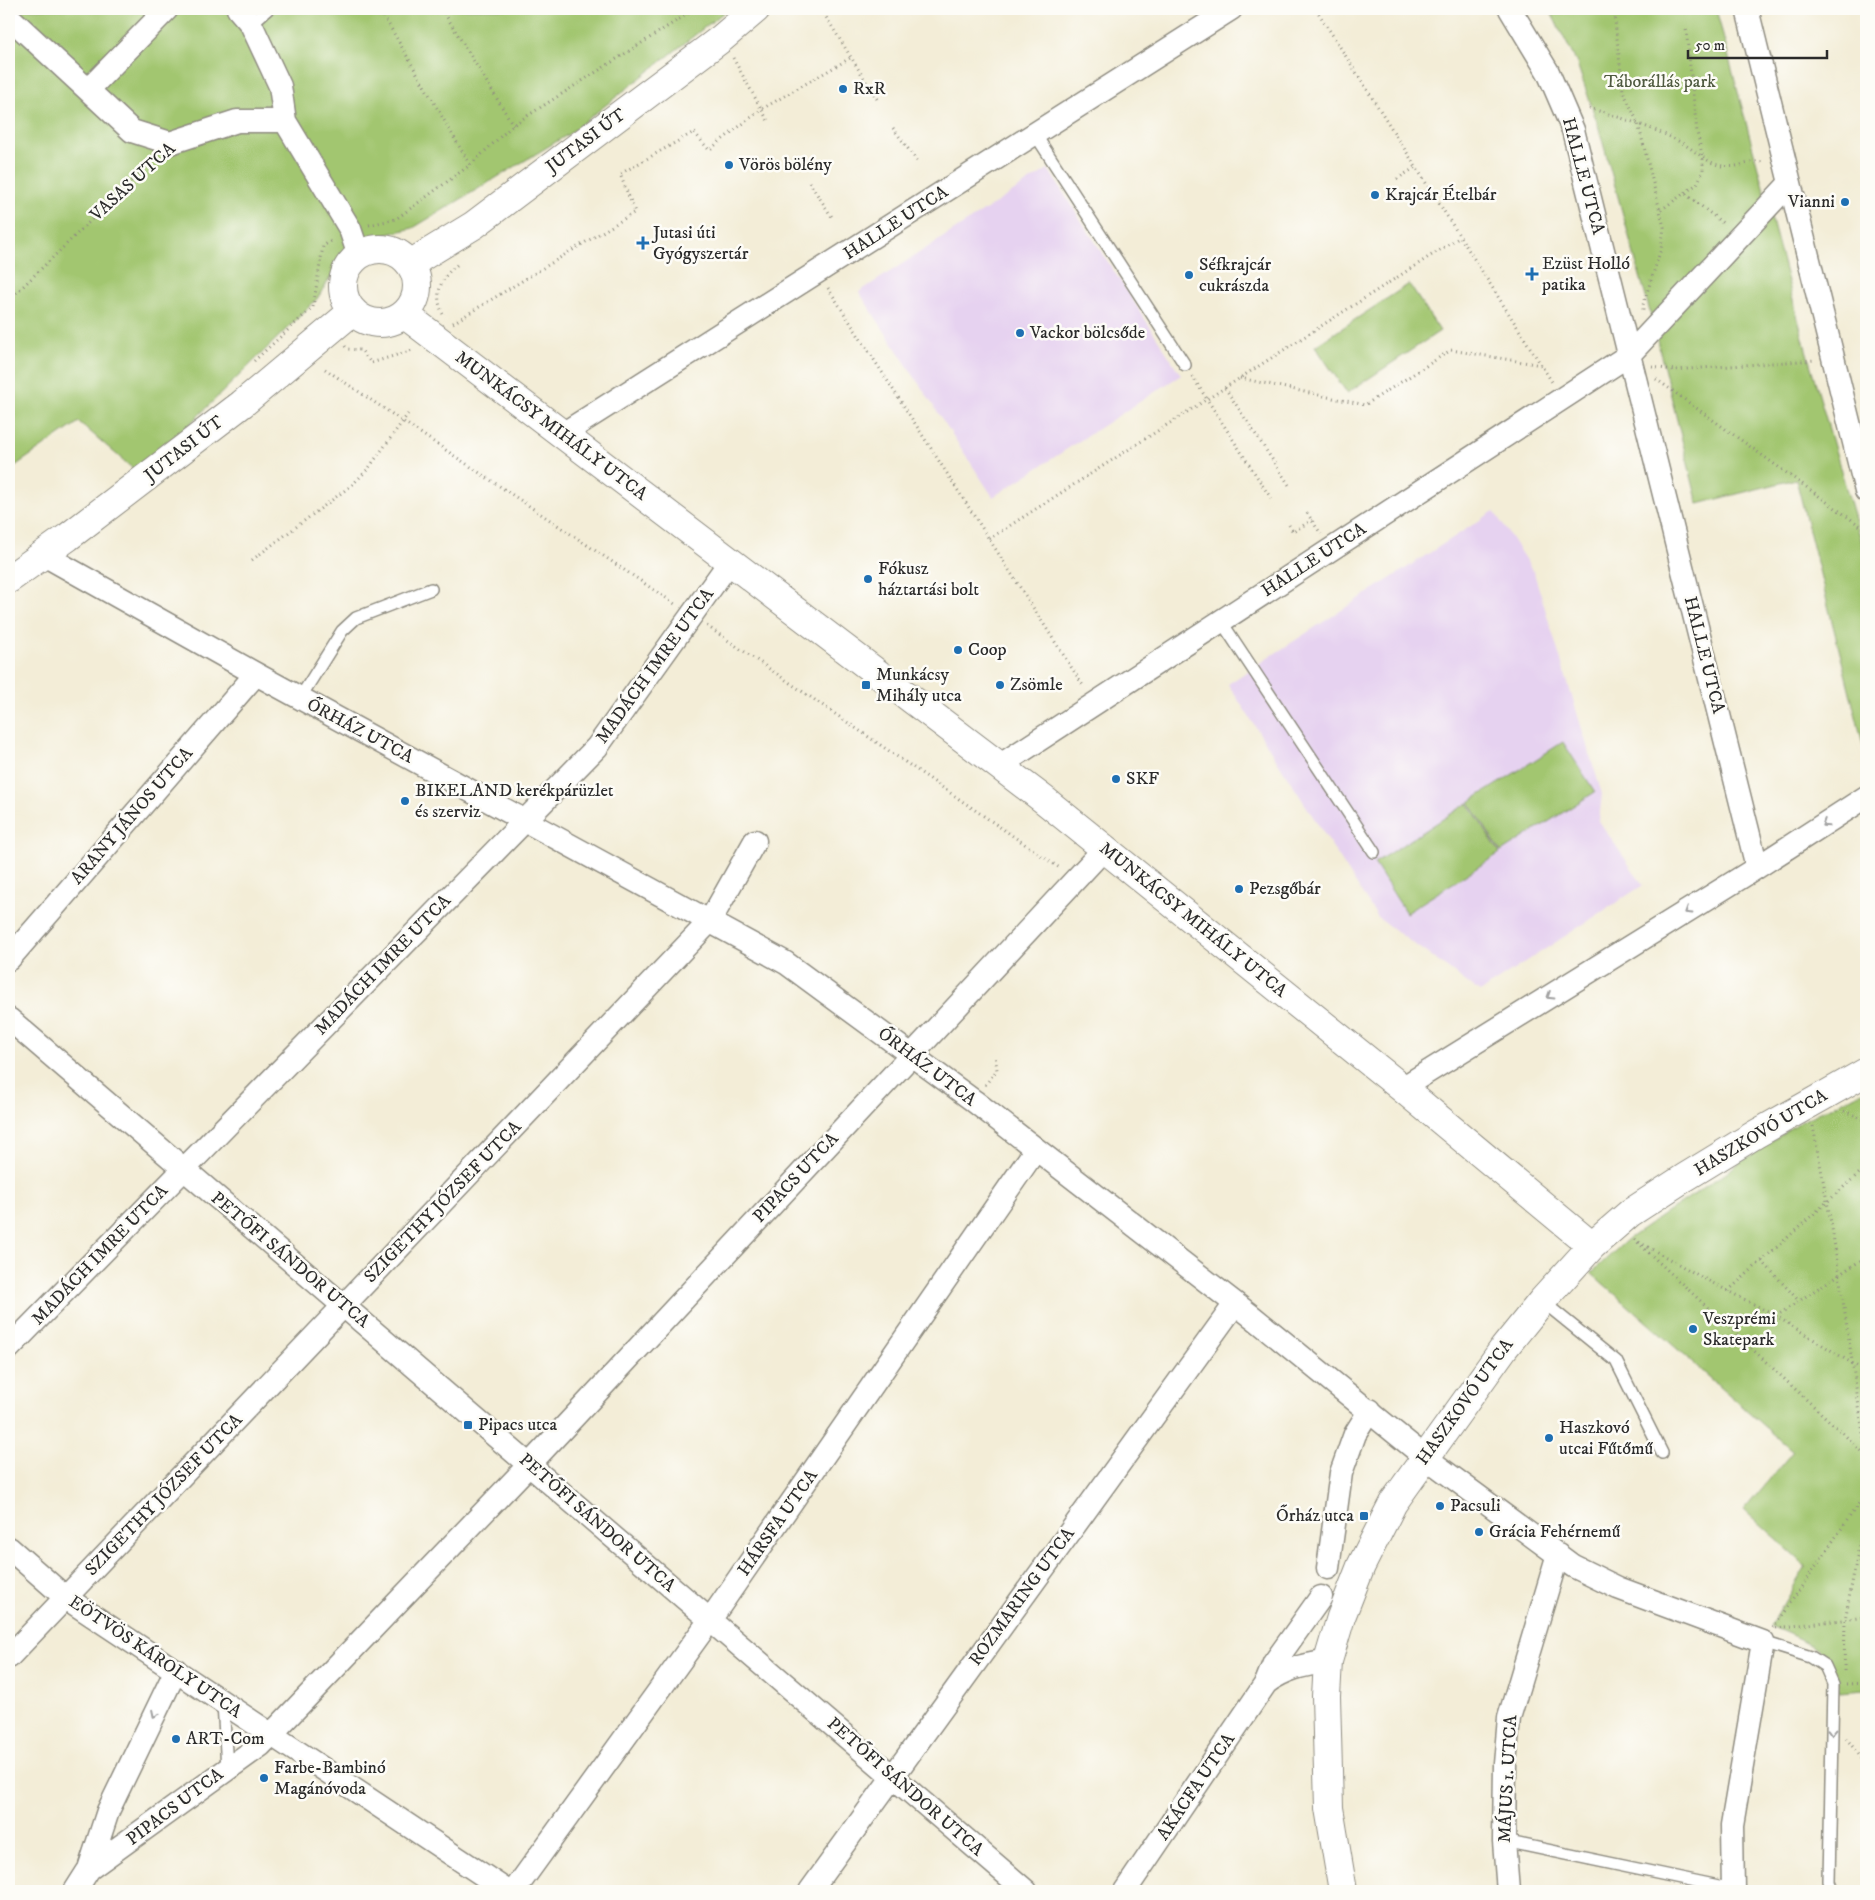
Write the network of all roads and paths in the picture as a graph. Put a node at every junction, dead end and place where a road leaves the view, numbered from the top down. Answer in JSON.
{"nodes":[{"id":1,"x":167,"y":9,"type":"edge"},
{"id":2,"x":268,"y":9,"type":"edge"},
{"id":3,"x":377,"y":9,"type":"edge"},
{"id":4,"x":442,"y":9,"type":"edge"},
{"id":5,"x":695,"y":9,"type":"edge"},
{"id":6,"x":756,"y":9,"type":"edge"},
{"id":7,"x":821,"y":9,"type":"edge"},
{"id":8,"x":1231,"y":9,"type":"edge"},
{"id":9,"x":1316,"y":9,"type":"edge"},
{"id":10,"x":1510,"y":9,"type":"edge"},
{"id":11,"x":1747,"y":9,"type":"edge"},
{"id":12,"x":244,"y":16,"type":"edge"},
{"id":13,"x":9,"y":18,"type":"edge"},
{"id":14,"x":1686,"y":28,"type":"dead end"},
{"id":15,"x":722,"y":38,"type":"junction"},
{"id":16,"x":852,"y":57,"type":"junction"},
{"id":17,"x":88,"y":90,"type":"junction"},
{"id":18,"x":877,"y":99,"type":"dead end"},
{"id":19,"x":1589,"y":108,"type":"dead end"},
{"id":20,"x":762,"y":109,"type":"junction"},
{"id":21,"x":285,"y":121,"type":"junction"},
{"id":22,"x":768,"y":121,"type":"dead end"},
{"id":23,"x":513,"y":126,"type":"junction"},
{"id":24,"x":893,"y":128,"type":"dead end"},
{"id":25,"x":1035,"y":134,"type":"junction"},
{"id":26,"x":170,"y":143,"type":"junction"},
{"id":27,"x":1704,"y":158,"type":"junction"},
{"id":28,"x":917,"y":161,"type":"dead end"},
{"id":29,"x":470,"y":165,"type":"junction"},
{"id":30,"x":1416,"y":167,"type":"junction"},
{"id":31,"x":1397,"y":179,"type":"dead end"},
{"id":32,"x":809,"y":182,"type":"dead end"},
{"id":33,"x":1790,"y":183,"type":"junction"},
{"id":34,"x":1686,"y":194,"type":"junction"},
{"id":35,"x":1774,"y":200,"type":"junction"},
{"id":36,"x":1661,"y":210,"type":"dead end"},
{"id":37,"x":832,"y":216,"type":"dead end"},
{"id":38,"x":350,"y":229,"type":"junction"},
{"id":39,"x":1460,"y":237,"type":"junction"},
{"id":40,"x":1739,"y":238,"type":"junction"},
{"id":41,"x":359,"y":256,"type":"junction"},
{"id":42,"x":410,"y":264,"type":"junction"},
{"id":43,"x":818,"y":273,"type":"junction"},
{"id":44,"x":9,"y":300,"type":"edge"},
{"id":45,"x":313,"y":307,"type":"junction"},
{"id":46,"x":353,"y":311,"type":"junction"},
{"id":47,"x":404,"y":314,"type":"junction"},
{"id":48,"x":332,"y":328,"type":"junction"},
{"id":49,"x":435,"y":337,"type":"junction"},
{"id":50,"x":1629,"y":355,"type":"junction"},
{"id":51,"x":1833,"y":358,"type":"junction"},
{"id":52,"x":1185,"y":365,"type":"joint"},
{"id":53,"x":1541,"y":365,"type":"junction"},
{"id":54,"x":249,"y":366,"type":"dead end"},
{"id":55,"x":1651,"y":366,"type":"dead end"},
{"id":56,"x":1239,"y":378,"type":"junction"},
{"id":57,"x":1224,"y":388,"type":"junction"},
{"id":58,"x":1207,"y":399,"type":"junction"},
{"id":59,"x":1562,"y":399,"type":"junction"},
{"id":60,"x":408,"y":414,"type":"dead end"},
{"id":61,"x":561,"y":435,"type":"junction"},
{"id":62,"x":1291,"y":488,"type":"dead end"},
{"id":63,"x":1866,"y":491,"type":"edge"},
{"id":64,"x":1272,"y":500,"type":"dead end"},
{"id":65,"x":1312,"y":520,"type":"dead end"},
{"id":66,"x":1289,"y":525,"type":"dead end"},
{"id":67,"x":989,"y":539,"type":"junction"},
{"id":68,"x":44,"y":555,"type":"junction"},
{"id":69,"x":252,"y":560,"type":"dead end"},
{"id":70,"x":730,"y":560,"type":"junction"},
{"id":71,"x":9,"y":580,"type":"edge"},
{"id":72,"x":431,"y":589,"type":"dead end"},
{"id":73,"x":1221,"y":621,"type":"junction"},
{"id":74,"x":256,"y":674,"type":"junction"},
{"id":75,"x":300,"y":698,"type":"junction"},
{"id":76,"x":1094,"y":704,"type":"junction"},
{"id":77,"x":999,"y":766,"type":"junction"},
{"id":78,"x":1866,"y":797,"type":"edge"},
{"id":79,"x":525,"y":820,"type":"junction"},
{"id":80,"x":755,"y":841,"type":"dead end"},
{"id":81,"x":1104,"y":849,"type":"junction"},
{"id":82,"x":1374,"y":852,"type":"dead end"},
{"id":83,"x":1757,"y":867,"type":"junction"},
{"id":84,"x":710,"y":921,"type":"junction"},
{"id":85,"x":9,"y":958,"type":"edge"},
{"id":86,"x":9,"y":1019,"type":"edge"},
{"id":87,"x":911,"y":1055,"type":"junction"},
{"id":88,"x":995,"y":1055,"type":"dead end"},
{"id":89,"x":1866,"y":1072,"type":"edge"},
{"id":90,"x":1402,"y":1088,"type":"junction"},
{"id":91,"x":974,"y":1101,"type":"junction"},
{"id":92,"x":1841,"y":1110,"type":"dead end"},
{"id":93,"x":1866,"y":1120,"type":"edge"},
{"id":94,"x":1805,"y":1129,"type":"dead end"},
{"id":95,"x":1036,"y":1149,"type":"junction"},
{"id":96,"x":1866,"y":1166,"type":"edge"},
{"id":97,"x":183,"y":1170,"type":"junction"},
{"id":98,"x":1827,"y":1200,"type":"junction"},
{"id":99,"x":1642,"y":1233,"type":"dead end"},
{"id":100,"x":1634,"y":1239,"type":"junction"},
{"id":101,"x":1592,"y":1246,"type":"junction"},
{"id":102,"x":1628,"y":1246,"type":"dead end"},
{"id":103,"x":1866,"y":1257,"type":"edge"},
{"id":104,"x":1762,"y":1261,"type":"junction"},
{"id":105,"x":1839,"y":1274,"type":"junction"},
{"id":106,"x":1728,"y":1291,"type":"junction"},
{"id":107,"x":1542,"y":1301,"type":"junction"},
{"id":108,"x":1800,"y":1301,"type":"junction"},
{"id":109,"x":1235,"y":1304,"type":"junction"},
{"id":110,"x":344,"y":1306,"type":"junction"},
{"id":111,"x":1776,"y":1316,"type":"junction"},
{"id":112,"x":9,"y":1348,"type":"edge"},
{"id":113,"x":1852,"y":1365,"type":"junction"},
{"id":114,"x":1866,"y":1372,"type":"edge"},
{"id":115,"x":1370,"y":1410,"type":"junction"},
{"id":116,"x":1662,"y":1454,"type":"dead end"},
{"id":117,"x":1866,"y":1454,"type":"edge"},
{"id":118,"x":1425,"y":1456,"type":"junction"},
{"id":119,"x":530,"y":1465,"type":"junction"},
{"id":120,"x":1866,"y":1493,"type":"edge"},
{"id":121,"x":1866,"y":1509,"type":"edge"},
{"id":122,"x":9,"y":1548,"type":"edge"},
{"id":123,"x":1558,"y":1554,"type":"junction"},
{"id":124,"x":1328,"y":1568,"type":"dead end"},
{"id":125,"x":1321,"y":1597,"type":"dead end"},
{"id":126,"x":66,"y":1598,"type":"junction"},
{"id":127,"x":1866,"y":1617,"type":"edge"},
{"id":128,"x":710,"y":1620,"type":"junction"},
{"id":129,"x":1845,"y":1620,"type":"junction"},
{"id":130,"x":1768,"y":1635,"type":"junction"},
{"id":131,"x":9,"y":1656,"type":"edge"},
{"id":132,"x":1328,"y":1660,"type":"junction"},
{"id":133,"x":176,"y":1670,"type":"junction"},
{"id":134,"x":1266,"y":1683,"type":"junction"},
{"id":135,"x":1838,"y":1684,"type":"junction"},
{"id":136,"x":223,"y":1702,"type":"junction"},
{"id":137,"x":1842,"y":1733,"type":"dead end"},
{"id":138,"x":270,"y":1734,"type":"junction"},
{"id":139,"x":1866,"y":1764,"type":"edge"},
{"id":140,"x":227,"y":1768,"type":"junction"},
{"id":141,"x":892,"y":1776,"type":"junction"},
{"id":142,"x":1504,"y":1841,"type":"junction"},
{"id":143,"x":89,"y":1869,"type":"junction"},
{"id":144,"x":1733,"y":1890,"type":"edge"},
{"id":145,"x":75,"y":1891,"type":"edge"},
{"id":146,"x":507,"y":1891,"type":"edge"},
{"id":147,"x":514,"y":1891,"type":"edge"},
{"id":148,"x":810,"y":1891,"type":"edge"},
{"id":149,"x":1026,"y":1891,"type":"edge"},
{"id":150,"x":1125,"y":1891,"type":"edge"},
{"id":151,"x":1343,"y":1891,"type":"edge"},
{"id":152,"x":1508,"y":1891,"type":"edge"},
{"id":153,"x":1833,"y":1891,"type":"edge"}],
"edges":[{"from":1,"to":17,"type":"street"},
{"from":2,"to":12,"type":"lane"},
{"from":3,"to":29,"type":"path"},
{"from":4,"to":23,"type":"path"},
{"from":5,"to":23,"type":"path"},
{"from":6,"to":15,"type":"street","name":"JUTASI ÚT"},
{"from":7,"to":16,"type":"path"},
{"from":8,"to":25,"type":"street","name":"HALLE UTCA"},
{"from":9,"to":30,"type":"path"},
{"from":10,"to":50,"type":"street","name":"HALLE UTCA"},
{"from":11,"to":33,"type":"street"},
{"from":12,"to":21,"type":"street"},
{"from":13,"to":17,"type":"street"},
{"from":14,"to":27,"type":"path"},
{"from":15,"to":20,"type":"path"},
{"from":15,"to":42,"type":"street","name":"JUTASI ÚT"},
{"from":16,"to":18,"type":"path"},
{"from":16,"to":20,"type":"path"},
{"from":17,"to":26,"type":"street"},
{"from":19,"to":27,"type":"path"},
{"from":20,"to":22,"type":"path"},
{"from":20,"to":49,"type":"path"},
{"from":21,"to":26,"type":"street","name":"VASAS UTCA"},
{"from":21,"to":38,"type":"street"},
{"from":23,"to":29,"type":"path"},
{"from":24,"to":28,"type":"path"},
{"from":25,"to":43,"type":"street","name":"HALLE UTCA"},
{"from":25,"to":52,"type":"lane"},
{"from":26,"to":44,"type":"path","name":"VASAS UTCA"},
{"from":27,"to":34,"type":"path"},
{"from":27,"to":35,"type":"path"},
{"from":29,"to":38,"type":"path"},
{"from":30,"to":31,"type":"path"},
{"from":30,"to":39,"type":"path"},
{"from":32,"to":37,"type":"path"},
{"from":33,"to":35,"type":"street","name":"HALLE UTCA"},
{"from":33,"to":51,"type":"street"},
{"from":34,"to":36,"type":"path"},
{"from":34,"to":40,"type":"path"},
{"from":35,"to":40,"type":"street","name":"HALLE UTCA"},
{"from":38,"to":41,"type":"street"},
{"from":38,"to":45,"type":"path"},
{"from":39,"to":53,"type":"path"},
{"from":39,"to":56,"type":"path"},
{"from":40,"to":50,"type":"street","name":"HALLE UTCA"},
{"from":41,"to":42,"type":"street"},
{"from":41,"to":46,"type":"street"},
{"from":42,"to":47,"type":"street"},
{"from":43,"to":61,"type":"street","name":"HALLE UTCA"},
{"from":43,"to":67,"type":"path"},
{"from":45,"to":48,"type":"path"},
{"from":45,"to":54,"type":"path"},
{"from":46,"to":47,"type":"street"},
{"from":46,"to":48,"type":"street","name":"JUTASI ÚT"},
{"from":47,"to":49,"type":"street","name":"MUNKÁCSY MIHÁLY UTCA"},
{"from":48,"to":49,"type":"path"},
{"from":48,"to":68,"type":"street","name":"JUTASI ÚT"},
{"from":49,"to":61,"type":"street","name":"MUNKÁCSY MIHÁLY UTCA"},
{"from":50,"to":59,"type":"street","name":"HALLE UTCA"},
{"from":50,"to":83,"type":"street","name":"HALLE UTCA"},
{"from":51,"to":55,"type":"path"},
{"from":51,"to":63,"type":"street"},
{"from":52,"to":58,"type":"path"},
{"from":53,"to":56,"type":"path"},
{"from":53,"to":59,"type":"path"},
{"from":56,"to":57,"type":"path"},
{"from":57,"to":58,"type":"path"},
{"from":57,"to":62,"type":"path"},
{"from":58,"to":64,"type":"path"},
{"from":58,"to":67,"type":"path"},
{"from":59,"to":73,"type":"street","name":"HALLE UTCA"},
{"from":60,"to":69,"type":"path"},
{"from":61,"to":70,"type":"street","name":"MUNKÁCSY MIHÁLY UTCA"},
{"from":65,"to":66,"type":"path"},
{"from":67,"to":76,"type":"path"},
{"from":68,"to":71,"type":"street","name":"JUTASI ÚT"},
{"from":68,"to":74,"type":"street","name":"ŐRHÁZ UTCA"},
{"from":70,"to":77,"type":"street","name":"MUNKÁCSY MIHÁLY UTCA"},
{"from":70,"to":79,"type":"street","name":"MADÁCH IMRE UTCA"},
{"from":72,"to":75,"type":"lane"},
{"from":73,"to":76,"type":"street","name":"HALLE UTCA"},
{"from":73,"to":82,"type":"lane"},
{"from":74,"to":75,"type":"street","name":"ŐRHÁZ UTCA"},
{"from":74,"to":85,"type":"street","name":"ARANY JÁNOS UTCA"},
{"from":75,"to":79,"type":"street","name":"ŐRHÁZ UTCA"},
{"from":76,"to":77,"type":"street","name":"HALLE UTCA"},
{"from":77,"to":81,"type":"street","name":"MUNKÁCSY MIHÁLY UTCA"},
{"from":78,"to":83,"type":"street","one_way":true},
{"from":79,"to":84,"type":"street","name":"ŐRHÁZ UTCA"},
{"from":79,"to":97,"type":"street","name":"MADÁCH IMRE UTCA"},
{"from":80,"to":84,"type":"street","name":"SZIGETHY JÓZSEF UTCA"},
{"from":81,"to":87,"type":"street","name":"PIPACS UTCA"},
{"from":81,"to":90,"type":"street","name":"MUNKÁCSY MIHÁLY UTCA"},
{"from":83,"to":90,"type":"street","one_way":true},
{"from":84,"to":87,"type":"street","name":"ŐRHÁZ UTCA"},
{"from":84,"to":110,"type":"street","name":"SZIGETHY JÓZSEF UTCA"},
{"from":86,"to":97,"type":"street","name":"PETŐFI SÁNDOR UTCA"},
{"from":87,"to":91,"type":"street","name":"ŐRHÁZ UTCA"},
{"from":87,"to":119,"type":"street","name":"PIPACS UTCA"},
{"from":88,"to":91,"type":"path"},
{"from":89,"to":101,"type":"street","name":"HASZKOVÓ UTCA"},
{"from":90,"to":101,"type":"street","name":"MUNKÁCSY MIHÁLY UTCA"},
{"from":91,"to":95,"type":"street","name":"ŐRHÁZ UTCA"},
{"from":92,"to":93,"type":"path"},
{"from":94,"to":98,"type":"path"},
{"from":95,"to":109,"type":"street","name":"ŐRHÁZ UTCA"},
{"from":95,"to":128,"type":"street","name":"HÁRSFA UTCA"},
{"from":96,"to":98,"type":"path"},
{"from":97,"to":110,"type":"street","name":"PETŐFI SÁNDOR UTCA"},
{"from":97,"to":112,"type":"street","name":"MADÁCH IMRE UTCA"},
{"from":98,"to":104,"type":"path"},
{"from":98,"to":105,"type":"path"},
{"from":99,"to":100,"type":"path"},
{"from":100,"to":102,"type":"path"},
{"from":100,"to":106,"type":"path"},
{"from":100,"to":117,"type":"path"},
{"from":101,"to":107,"type":"street","name":"HASZKOVÓ UTCA"},
{"from":103,"to":105,"type":"path"},
{"from":104,"to":106,"type":"path"},
{"from":104,"to":108,"type":"path"},
{"from":105,"to":108,"type":"path"},
{"from":105,"to":113,"type":"path"},
{"from":106,"to":111,"type":"path"},
{"from":107,"to":116,"type":"lane"},
{"from":107,"to":118,"type":"street","name":"HASZKOVÓ UTCA"},
{"from":108,"to":111,"type":"path"},
{"from":109,"to":115,"type":"street","name":"ŐRHÁZ UTCA"},
{"from":109,"to":141,"type":"street","name":"ROZMARING UTCA"},
{"from":110,"to":119,"type":"street","name":"PETŐFI SÁNDOR UTCA"},
{"from":110,"to":126,"type":"street","name":"SZIGETHY JÓZSEF UTCA"},
{"from":111,"to":113,"type":"path"},
{"from":113,"to":114,"type":"path"},
{"from":113,"to":117,"type":"path"},
{"from":115,"to":118,"type":"street","name":"ŐRHÁZ UTCA"},
{"from":115,"to":124,"type":"street"},
{"from":118,"to":123,"type":"street","name":"ŐRHÁZ UTCA"},
{"from":118,"to":132,"type":"street","name":"HASZKOVÓ UTCA"},
{"from":119,"to":128,"type":"street","name":"PETŐFI SÁNDOR UTCA"},
{"from":119,"to":138,"type":"street","name":"PIPACS UTCA"},
{"from":120,"to":130,"type":"path"},
{"from":121,"to":129,"type":"path"},
{"from":122,"to":126,"type":"street","name":"EÖTVÖS KÁROLY UTCA"},
{"from":123,"to":130,"type":"street","name":"ŐRHÁZ UTCA"},
{"from":123,"to":142,"type":"street","name":"MÁJUS 1. UTCA"},
{"from":125,"to":134,"type":"street","name":"AKÁCFA UTCA"},
{"from":126,"to":131,"type":"street","name":"SZIGETHY JÓZSEF UTCA"},
{"from":126,"to":133,"type":"street","name":"EÖTVÖS KÁROLY UTCA"},
{"from":127,"to":129,"type":"path"},
{"from":128,"to":141,"type":"street","name":"PETŐFI SÁNDOR UTCA"},
{"from":128,"to":147,"type":"street","name":"HÁRSFA UTCA"},
{"from":129,"to":130,"type":"path"},
{"from":129,"to":135,"type":"path"},
{"from":130,"to":135,"type":"lane"},
{"from":130,"to":144,"type":"street"},
{"from":132,"to":134,"type":"street","name":"AKÁCFA UTCA"},
{"from":132,"to":151,"type":"street","name":"HASZKOVÓ UTCA"},
{"from":133,"to":136,"type":"street","name":"EÖTVÖS KÁROLY UTCA"},
{"from":133,"to":143,"type":"street","name":"PIPACS UTCA","one_way":true},
{"from":134,"to":150,"type":"street","name":"AKÁCFA UTCA"},
{"from":135,"to":153,"type":"lane","one_way":true},
{"from":136,"to":138,"type":"street","name":"EÖTVÖS KÁROLY UTCA"},
{"from":136,"to":140,"type":"lane"},
{"from":137,"to":139,"type":"path"},
{"from":138,"to":140,"type":"street","name":"PIPACS UTCA"},
{"from":138,"to":146,"type":"street","name":"EÖTVÖS KÁROLY UTCA"},
{"from":140,"to":143,"type":"street","name":"PIPACS UTCA"},
{"from":141,"to":148,"type":"street","name":"ROZMARING UTCA"},
{"from":141,"to":149,"type":"street","name":"PETŐFI SÁNDOR UTCA"},
{"from":142,"to":144,"type":"lane"},
{"from":142,"to":152,"type":"street","name":"MÁJUS 1. UTCA"},
{"from":143,"to":145,"type":"street","name":"PIPACS UTCA"}]}
